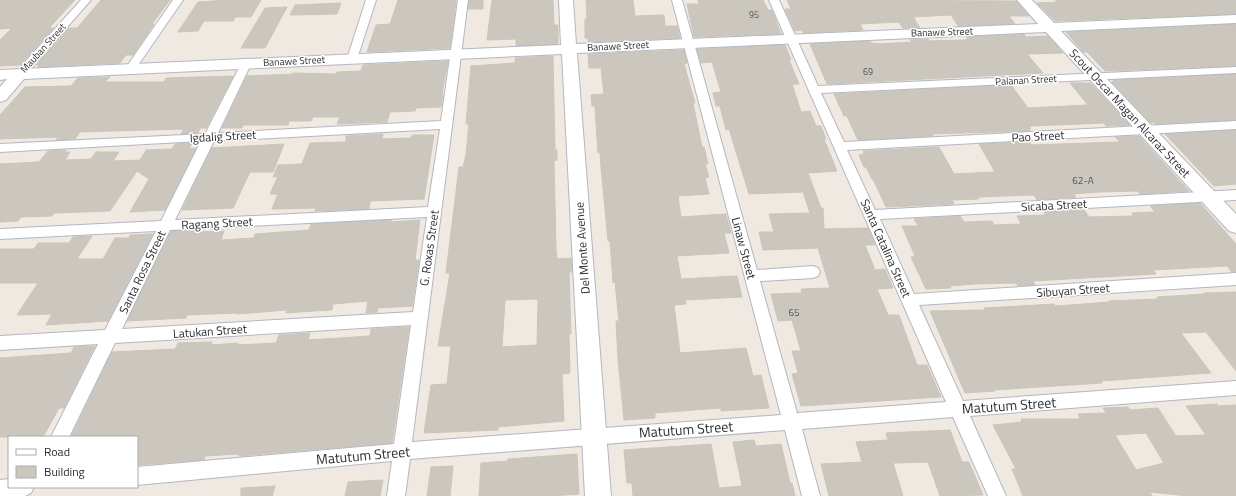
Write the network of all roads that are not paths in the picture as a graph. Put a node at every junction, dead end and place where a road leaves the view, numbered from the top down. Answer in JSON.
{"nodes":[{"id":1,"x":86,"y":0,"type":"edge"},
{"id":2,"x":178,"y":0,"type":"edge"},
{"id":3,"x":371,"y":0,"type":"edge"},
{"id":4,"x":463,"y":0,"type":"edge"},
{"id":5,"x":566,"y":0,"type":"edge"},
{"id":6,"x":677,"y":0,"type":"edge"},
{"id":7,"x":774,"y":0,"type":"edge"},
{"id":8,"x":1024,"y":0,"type":"edge"},
{"id":9,"x":1236,"y":19,"type":"edge"},
{"id":10,"x":1050,"y":27,"type":"junction"},
{"id":11,"x":792,"y":38,"type":"junction"},
{"id":12,"x":688,"y":43,"type":"junction"},
{"id":13,"x":568,"y":48,"type":"junction"},
{"id":14,"x":455,"y":54,"type":"junction"},
{"id":15,"x":352,"y":59,"type":"junction"},
{"id":16,"x":246,"y":64,"type":"junction"},
{"id":17,"x":130,"y":69,"type":"junction"},
{"id":18,"x":1236,"y":70,"type":"edge"},
{"id":19,"x":20,"y":74,"type":"junction"},
{"id":20,"x":0,"y":75,"type":"edge"},
{"id":21,"x":1095,"y":76,"type":"junction"},
{"id":22,"x":815,"y":90,"type":"junction"},
{"id":23,"x":0,"y":97,"type":"edge"},
{"id":24,"x":446,"y":125,"type":"junction"},
{"id":25,"x":1236,"y":125,"type":"edge"},
{"id":26,"x":1147,"y":130,"type":"junction"},
{"id":27,"x":209,"y":137,"type":"junction"},
{"id":28,"x":840,"y":146,"type":"junction"},
{"id":29,"x":0,"y":148,"type":"edge"},
{"id":30,"x":1236,"y":195,"type":"edge"},
{"id":31,"x":1209,"y":197,"type":"junction"},
{"id":32,"x":433,"y":212,"type":"junction"},
{"id":33,"x":872,"y":215,"type":"junction"},
{"id":34,"x":164,"y":225,"type":"junction"},
{"id":35,"x":1236,"y":226,"type":"edge"},
{"id":36,"x":0,"y":234,"type":"edge"},
{"id":37,"x":813,"y":272,"type":"dead end"},
{"id":38,"x":752,"y":276,"type":"junction"},
{"id":39,"x":1236,"y":279,"type":"edge"},
{"id":40,"x":910,"y":300,"type":"junction"},
{"id":41,"x":419,"y":318,"type":"junction"},
{"id":42,"x":110,"y":337,"type":"junction"},
{"id":43,"x":0,"y":343,"type":"edge"},
{"id":44,"x":1236,"y":388,"type":"edge"},
{"id":45,"x":959,"y":408,"type":"junction"},
{"id":46,"x":792,"y":422,"type":"junction"},
{"id":47,"x":60,"y":436,"type":"edge"},
{"id":48,"x":595,"y":436,"type":"junction"},
{"id":49,"x":402,"y":452,"type":"junction"},
{"id":50,"x":138,"y":476,"type":"edge"},
{"id":51,"x":12,"y":488,"type":"edge"},
{"id":52,"x":0,"y":489,"type":"edge"},
{"id":53,"x":396,"y":496,"type":"edge"},
{"id":54,"x":598,"y":496,"type":"edge"},
{"id":55,"x":811,"y":496,"type":"edge"},
{"id":56,"x":997,"y":496,"type":"edge"}],
"edges":[{"from":1,"to":19,"type":"street","name":"Mauban Street"},
{"from":2,"to":17,"type":"street"},
{"from":3,"to":15,"type":"street"},
{"from":4,"to":14,"type":"street","name":"G. Roxas Street"},
{"from":5,"to":13,"type":"main road","name":"Del Monte Avenue"},
{"from":6,"to":12,"type":"street","name":"Linaw Street"},
{"from":7,"to":11,"type":"street","name":"Santa Catalina Street"},
{"from":8,"to":10,"type":"main road","name":"Scout Oscar Magan Alcaraz Street"},
{"from":9,"to":10,"type":"main road","name":"Banawe Street"},
{"from":10,"to":11,"type":"main road","name":"Banawe Street"},
{"from":10,"to":21,"type":"main road","name":"Scout Oscar Magan Alcaraz Street"},
{"from":11,"to":12,"type":"main road","name":"Banawe Street"},
{"from":11,"to":22,"type":"street","name":"Santa Catalina Street"},
{"from":12,"to":13,"type":"main road","name":"Banawe Street"},
{"from":12,"to":38,"type":"street","name":"Linaw Street"},
{"from":13,"to":14,"type":"main road","name":"Banawe Street"},
{"from":13,"to":48,"type":"main road","name":"Del Monte Avenue"},
{"from":14,"to":15,"type":"main road","name":"Banawe Street"},
{"from":14,"to":24,"type":"street","name":"G. Roxas Street"},
{"from":15,"to":16,"type":"main road","name":"Banawe Street"},
{"from":16,"to":17,"type":"main road","name":"Banawe Street"},
{"from":16,"to":27,"type":"street","name":"Santa Rosa Street"},
{"from":17,"to":19,"type":"main road","name":"Banawe Street"},
{"from":18,"to":21,"type":"street","name":"Palanan Street"},
{"from":19,"to":20,"type":"main road","name":"Banawe Street"},
{"from":19,"to":23,"type":"main road","name":"Mauban Street"},
{"from":21,"to":22,"type":"street","name":"Palanan Street"},
{"from":21,"to":26,"type":"main road","name":"Scout Oscar Magan Alcaraz Street"},
{"from":22,"to":28,"type":"street","name":"Santa Catalina Street"},
{"from":24,"to":27,"type":"street","name":"Igdalig Street"},
{"from":24,"to":32,"type":"street","name":"G. Roxas Street"},
{"from":25,"to":26,"type":"street","name":"Pao Street"},
{"from":26,"to":28,"type":"street","name":"Pao Street"},
{"from":26,"to":31,"type":"main road","name":"Scout Oscar Magan Alcaraz Street"},
{"from":27,"to":29,"type":"street","name":"Igdalig Street"},
{"from":27,"to":34,"type":"street","name":"Santa Rosa Street"},
{"from":28,"to":33,"type":"street","name":"Santa Catalina Street"},
{"from":30,"to":31,"type":"street","name":"Sicaba Street"},
{"from":31,"to":33,"type":"street","name":"Sicaba Street"},
{"from":31,"to":35,"type":"main road","name":"Scout Oscar Magan Alcaraz Street"},
{"from":32,"to":34,"type":"street","name":"Ragang Street"},
{"from":32,"to":41,"type":"street","name":"G. Roxas Street"},
{"from":33,"to":40,"type":"street","name":"Santa Catalina Street"},
{"from":34,"to":36,"type":"street","name":"Ragang Street"},
{"from":34,"to":42,"type":"street","name":"Santa Rosa Street"},
{"from":37,"to":38,"type":"street"},
{"from":38,"to":46,"type":"street","name":"Linaw Street"},
{"from":39,"to":40,"type":"street","name":"Sibuyan Street"},
{"from":40,"to":45,"type":"street","name":"Santa Catalina Street"},
{"from":41,"to":42,"type":"street","name":"Latukan Street"},
{"from":41,"to":49,"type":"street","name":"G. Roxas Street"},
{"from":42,"to":43,"type":"street","name":"Latukan Street"},
{"from":42,"to":47,"type":"street","name":"Santa Rosa Street"},
{"from":44,"to":45,"type":"street","name":"Matutum Street"},
{"from":45,"to":46,"type":"street","name":"Matutum Street"},
{"from":45,"to":56,"type":"street","name":"Santa Catalina Street"},
{"from":46,"to":48,"type":"street","name":"Matutum Street"},
{"from":46,"to":55,"type":"street","name":"Linaw Street"},
{"from":48,"to":49,"type":"street","name":"Matutum Street"},
{"from":48,"to":54,"type":"main road","name":"Del Monte Avenue"},
{"from":49,"to":50,"type":"street","name":"Matutum Street"},
{"from":49,"to":53,"type":"street","name":"G. Roxas Street"},
{"from":51,"to":52,"type":"street"}]}
